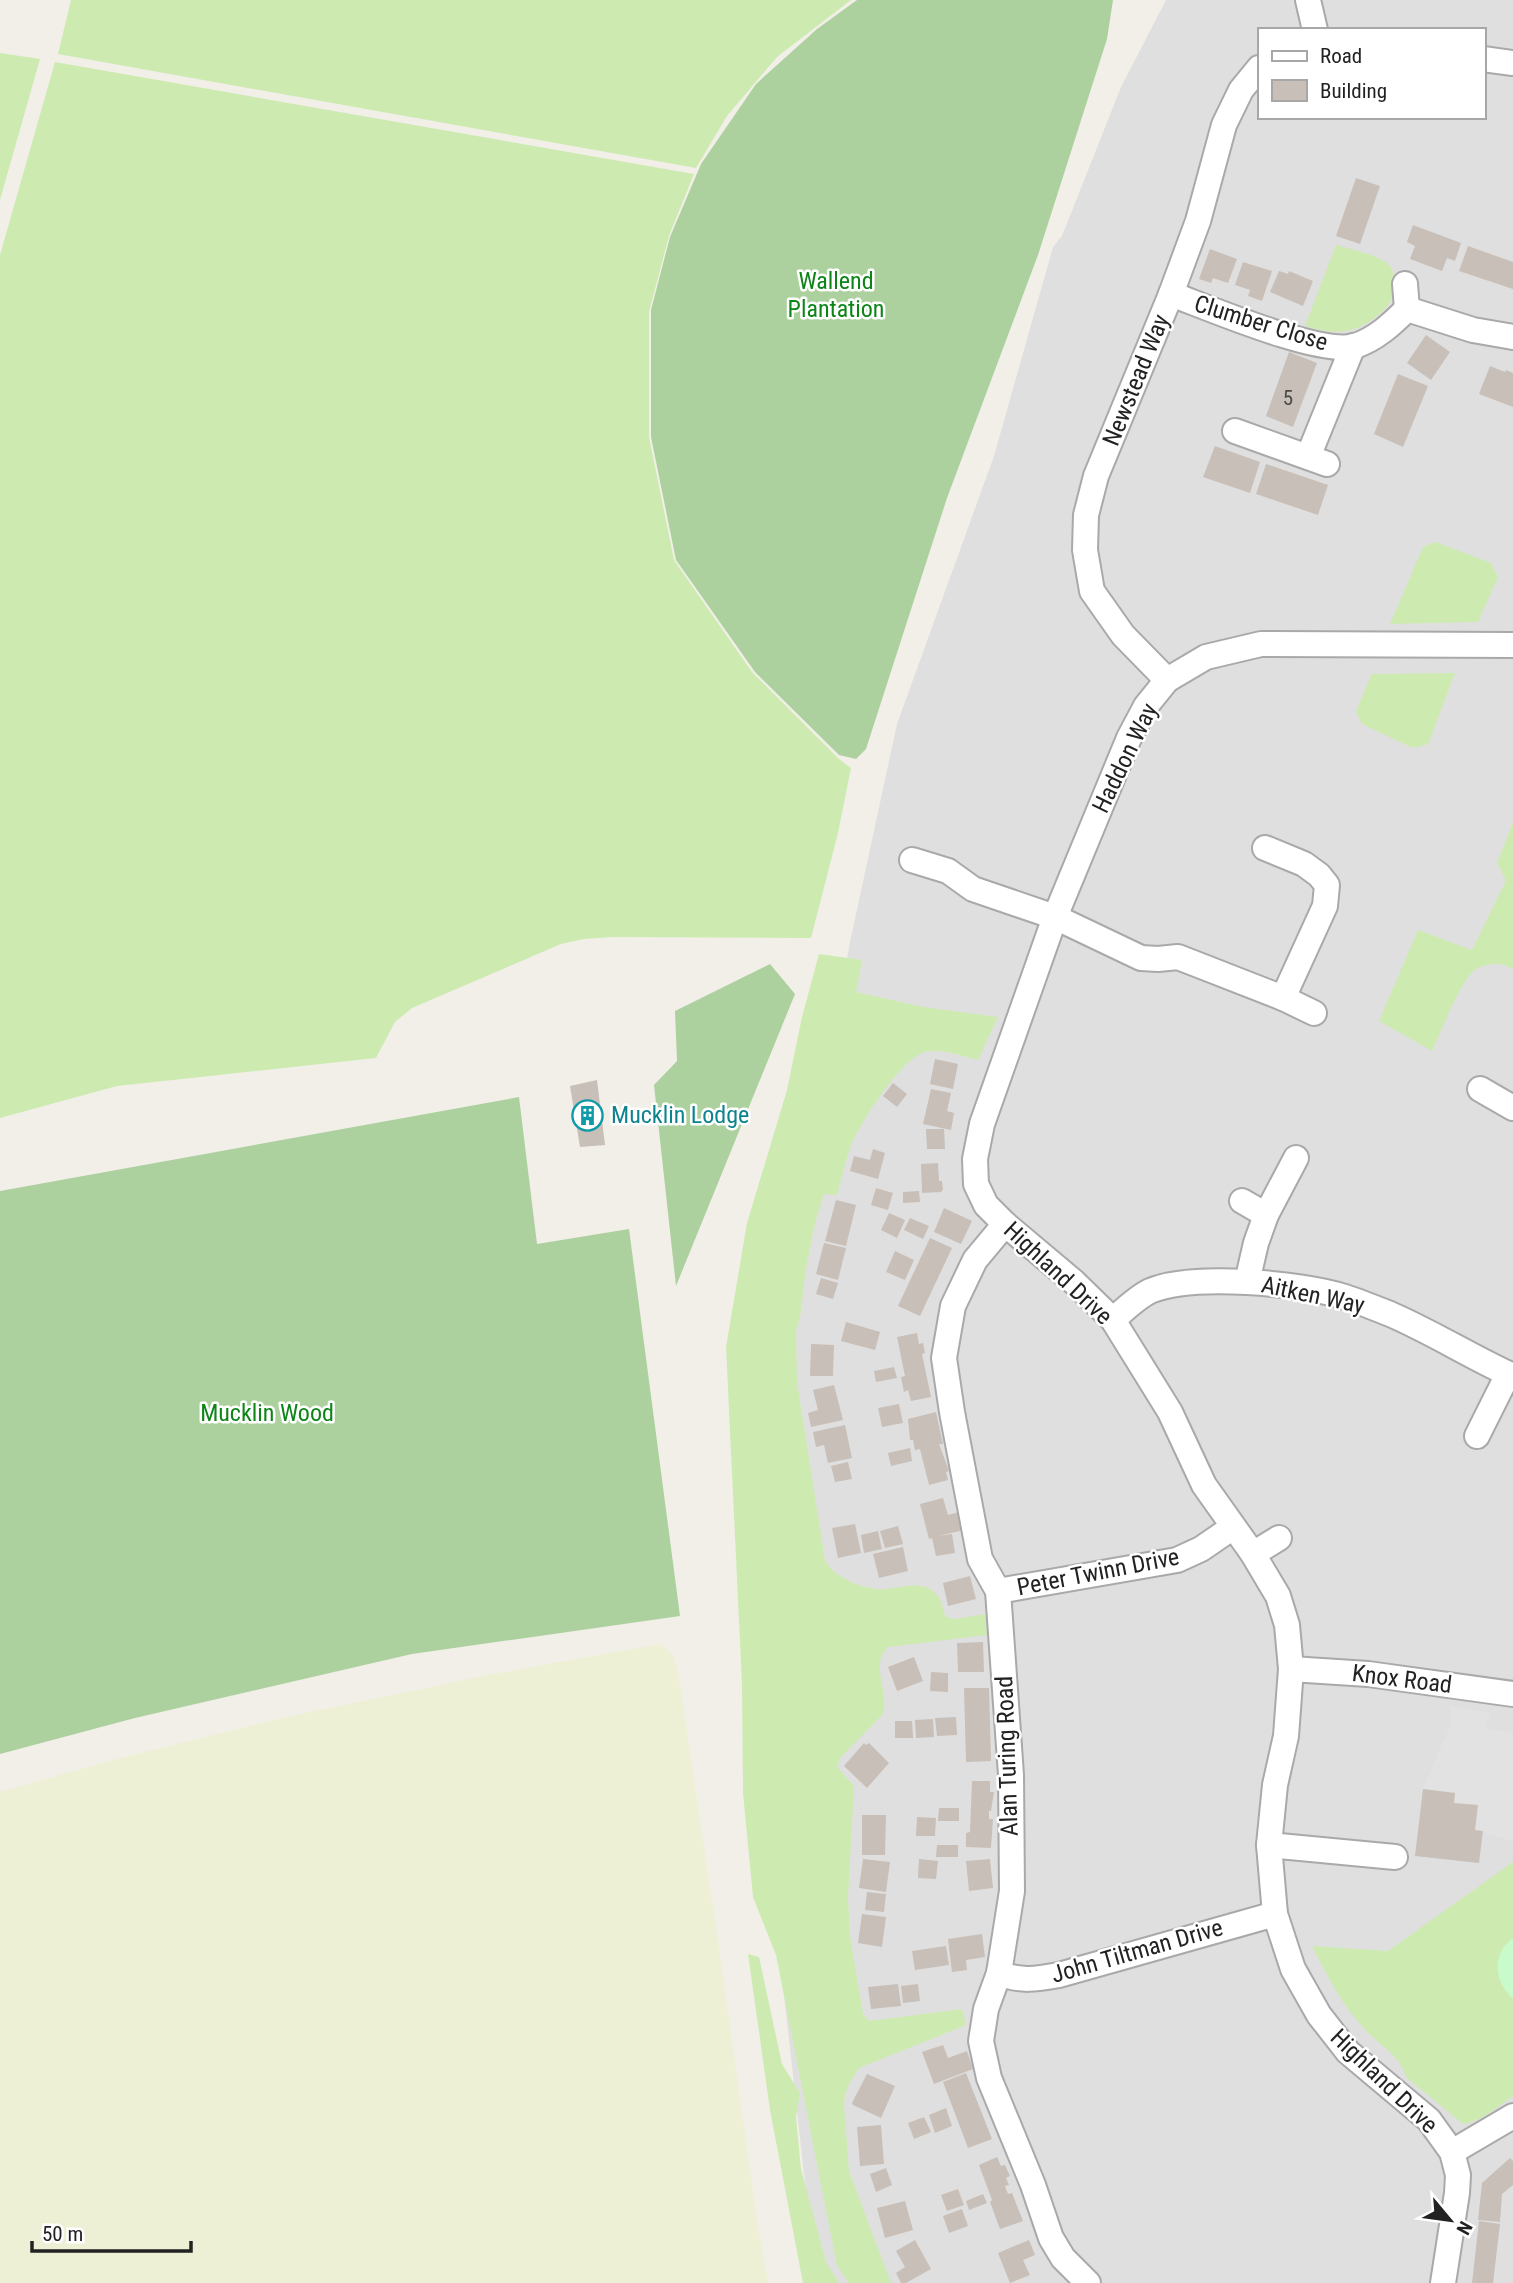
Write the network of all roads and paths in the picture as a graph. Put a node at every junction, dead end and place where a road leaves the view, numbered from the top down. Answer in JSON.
{"nodes":[{"id":1,"x":1308,"y":0,"type":"edge"},
{"id":2,"x":1315,"y":28,"type":"edge"},
{"id":3,"x":1485,"y":59,"type":"edge"},
{"id":4,"x":1513,"y":63,"type":"edge"},
{"id":5,"x":1258,"y":69,"type":"edge"},
{"id":6,"x":1405,"y":284,"type":"dead end"},
{"id":7,"x":1171,"y":294,"type":"junction"},
{"id":8,"x":1407,"y":309,"type":"junction"},
{"id":9,"x":1513,"y":337,"type":"edge"},
{"id":10,"x":1353,"y":346,"type":"junction"},
{"id":11,"x":1235,"y":431,"type":"dead end"},
{"id":12,"x":1513,"y":645,"type":"edge"},
{"id":13,"x":1167,"y":680,"type":"junction"},
{"id":14,"x":1265,"y":848,"type":"dead end"},
{"id":15,"x":918,"y":868,"type":"dead end"},
{"id":16,"x":1055,"y":917,"type":"junction"},
{"id":17,"x":1283,"y":998,"type":"junction"},
{"id":18,"x":1022,"y":1012,"type":"joint"},
{"id":19,"x":1314,"y":1013,"type":"dead end"},
{"id":20,"x":1480,"y":1089,"type":"dead end"},
{"id":21,"x":1513,"y":1108,"type":"edge"},
{"id":22,"x":1296,"y":1158,"type":"dead end"},
{"id":23,"x":1242,"y":1201,"type":"dead end"},
{"id":24,"x":1266,"y":1215,"type":"junction"},
{"id":25,"x":1004,"y":1224,"type":"junction"},
{"id":26,"x":1247,"y":1282,"type":"junction"},
{"id":27,"x":1113,"y":1320,"type":"junction"},
{"id":28,"x":1511,"y":1375,"type":"edge"},
{"id":29,"x":1477,"y":1436,"type":"dead end"},
{"id":30,"x":1233,"y":1527,"type":"junction"},
{"id":31,"x":1279,"y":1538,"type":"dead end"},
{"id":32,"x":1253,"y":1554,"type":"junction"},
{"id":33,"x":998,"y":1591,"type":"junction"},
{"id":34,"x":1291,"y":1669,"type":"junction"},
{"id":35,"x":1513,"y":1694,"type":"edge"},
{"id":36,"x":1269,"y":1845,"type":"junction"},
{"id":37,"x":1395,"y":1857,"type":"dead end"},
{"id":38,"x":1275,"y":1914,"type":"junction"},
{"id":39,"x":999,"y":1973,"type":"junction"},
{"id":40,"x":1513,"y":2116,"type":"edge"},
{"id":41,"x":1452,"y":2152,"type":"junction"},
{"id":42,"x":1088,"y":2283,"type":"edge"},
{"id":43,"x":1443,"y":2283,"type":"edge"}],
"edges":[{"from":1,"to":2,"type":"street"},
{"from":3,"to":4,"type":"street"},
{"from":5,"to":7,"type":"street","name":"Newstead Way"},
{"from":6,"to":8,"type":"street"},
{"from":7,"to":10,"type":"street","name":"Clumber Close"},
{"from":7,"to":13,"type":"street","name":"Newstead Way"},
{"from":8,"to":9,"type":"street"},
{"from":8,"to":10,"type":"street","name":"Clumber Close"},
{"from":10,"to":11,"type":"street","name":"Clumber Close"},
{"from":12,"to":13,"type":"street","name":"Haddon Way"},
{"from":13,"to":16,"type":"street","name":"Haddon Way"},
{"from":14,"to":17,"type":"street"},
{"from":15,"to":16,"type":"street"},
{"from":16,"to":17,"type":"street"},
{"from":16,"to":18,"type":"street","name":"Haddon Way"},
{"from":17,"to":19,"type":"street"},
{"from":18,"to":25,"type":"street","name":"Highland Drive"},
{"from":20,"to":21,"type":"street"},
{"from":22,"to":24,"type":"street"},
{"from":23,"to":24,"type":"street"},
{"from":24,"to":26,"type":"street"},
{"from":25,"to":27,"type":"street","name":"Highland Drive"},
{"from":25,"to":33,"type":"street","name":"Alan Turing Road"},
{"from":26,"to":27,"type":"street","name":"Aitken Way"},
{"from":26,"to":28,"type":"street","name":"Aitken Way"},
{"from":27,"to":30,"type":"street","name":"Highland Drive"},
{"from":28,"to":29,"type":"street","name":"Aitken Way"},
{"from":30,"to":32,"type":"street","name":"Highland Drive"},
{"from":30,"to":33,"type":"street","name":"Peter Twinn Drive"},
{"from":31,"to":32,"type":"street"},
{"from":32,"to":34,"type":"street","name":"Highland Drive"},
{"from":33,"to":39,"type":"street","name":"Alan Turing Road"},
{"from":34,"to":35,"type":"street","name":"Knox Road"},
{"from":34,"to":36,"type":"street","name":"Highland Drive"},
{"from":36,"to":37,"type":"street"},
{"from":36,"to":38,"type":"street","name":"Highland Drive"},
{"from":38,"to":39,"type":"street","name":"John Tiltman Drive"},
{"from":38,"to":41,"type":"street","name":"Highland Drive"},
{"from":39,"to":42,"type":"street","name":"Alan Turing Road"},
{"from":40,"to":41,"type":"street"},
{"from":41,"to":43,"type":"street","name":"Highland Drive"}]}
